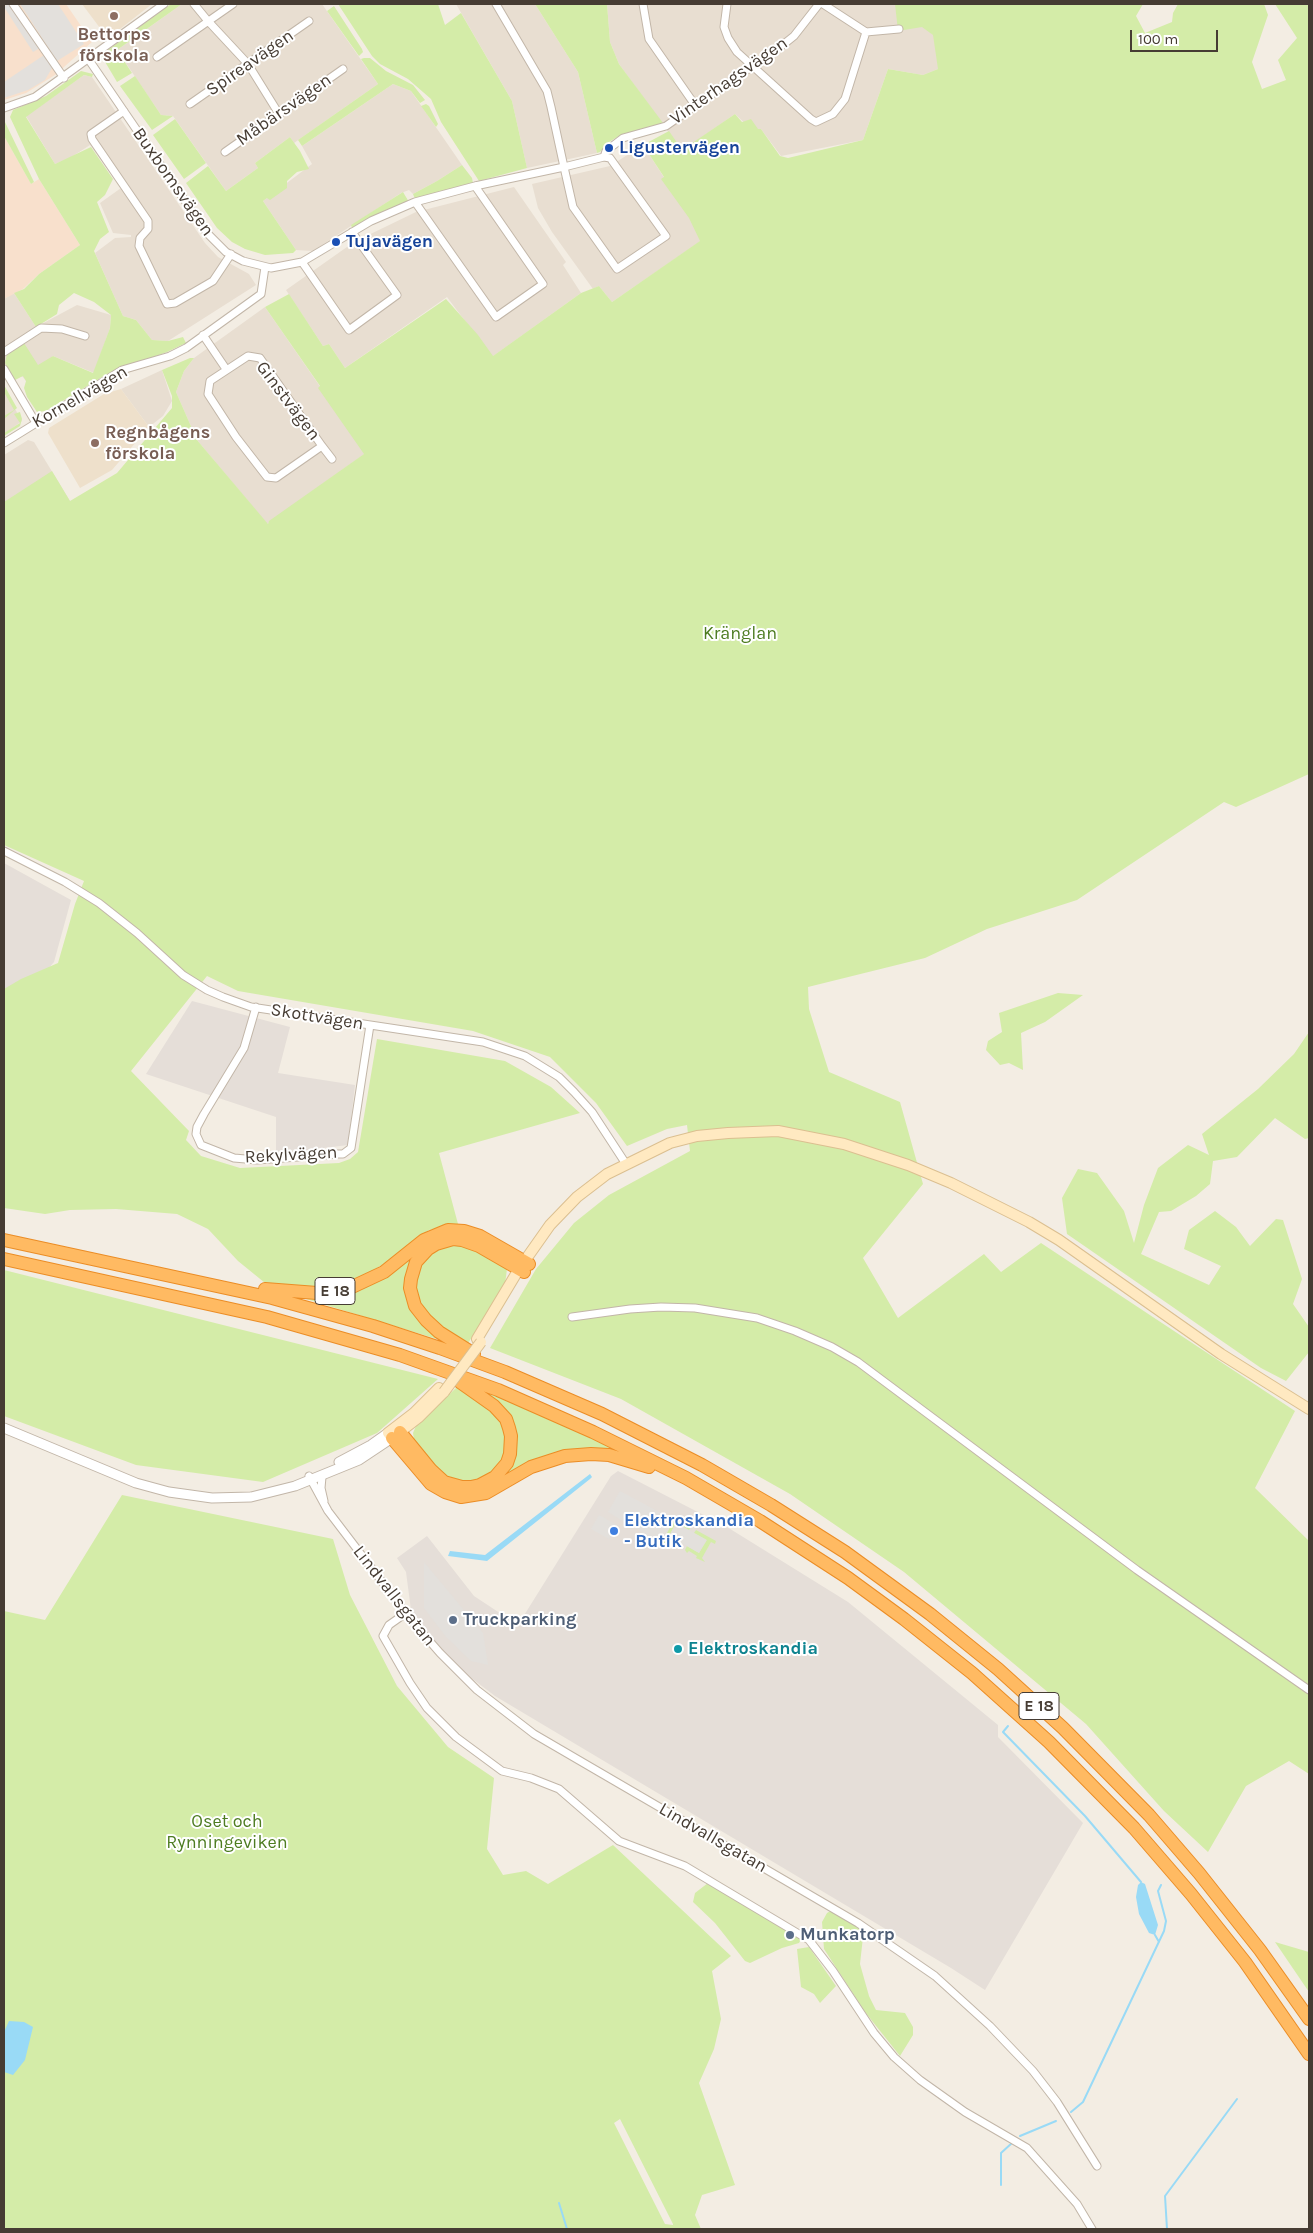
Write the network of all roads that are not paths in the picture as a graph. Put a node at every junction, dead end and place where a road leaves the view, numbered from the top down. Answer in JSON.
{"nodes":[{"id":1,"x":14,"y":4,"type":"edge"},
{"id":2,"x":164,"y":4,"type":"edge"},
{"id":3,"x":194,"y":4,"type":"edge"},
{"id":4,"x":233,"y":4,"type":"edge"},
{"id":5,"x":496,"y":4,"type":"edge"},
{"id":6,"x":643,"y":4,"type":"edge"},
{"id":7,"x":727,"y":4,"type":"edge"},
{"id":8,"x":819,"y":4,"type":"edge"},
{"id":9,"x":823,"y":4,"type":"edge"},
{"id":10,"x":309,"y":21,"type":"dead end"},
{"id":11,"x":208,"y":22,"type":"junction"},
{"id":12,"x":899,"y":28,"type":"dead end"},
{"id":13,"x":866,"y":32,"type":"junction"},
{"id":14,"x":158,"y":57,"type":"dead end"},
{"id":15,"x":89,"y":60,"type":"junction"},
{"id":16,"x":248,"y":64,"type":"junction"},
{"id":17,"x":751,"y":67,"type":"junction"},
{"id":18,"x":343,"y":69,"type":"dead end"},
{"id":19,"x":64,"y":78,"type":"junction"},
{"id":20,"x":190,"y":104,"type":"dead end"},
{"id":21,"x":695,"y":106,"type":"junction"},
{"id":22,"x":4,"y":108,"type":"edge"},
{"id":23,"x":124,"y":111,"type":"junction"},
{"id":24,"x":279,"y":114,"type":"junction"},
{"id":25,"x":225,"y":152,"type":"dead end"},
{"id":26,"x":604,"y":157,"type":"junction"},
{"id":27,"x":564,"y":167,"type":"junction"},
{"id":28,"x":475,"y":186,"type":"junction"},
{"id":29,"x":415,"y":202,"type":"junction"},
{"id":30,"x":352,"y":232,"type":"junction"},
{"id":31,"x":231,"y":254,"type":"junction"},
{"id":32,"x":302,"y":262,"type":"junction"},
{"id":33,"x":265,"y":267,"type":"junction"},
{"id":34,"x":203,"y":335,"type":"junction"},
{"id":35,"x":85,"y":336,"type":"dead end"},
{"id":36,"x":4,"y":352,"type":"edge"},
{"id":37,"x":4,"y":369,"type":"edge"},
{"id":38,"x":226,"y":369,"type":"junction"},
{"id":39,"x":36,"y":423,"type":"junction"},
{"id":40,"x":4,"y":442,"type":"edge"},
{"id":41,"x":322,"y":446,"type":"junction"},
{"id":42,"x":332,"y":459,"type":"dead end"},
{"id":43,"x":4,"y":851,"type":"edge"},
{"id":44,"x":256,"y":1008,"type":"junction"},
{"id":45,"x":370,"y":1025,"type":"junction"},
{"id":46,"x":626,"y":1164,"type":"junction"},
{"id":47,"x":4,"y":1240,"type":"edge"},
{"id":48,"x":4,"y":1260,"type":"edge"},
{"id":49,"x":524,"y":1267,"type":"junction"},
{"id":50,"x":144,"y":1270,"type":"junction"},
{"id":51,"x":572,"y":1317,"type":"dead end"},
{"id":52,"x":482,"y":1363,"type":"junction"},
{"id":53,"x":452,"y":1373,"type":"junction"},
{"id":54,"x":1309,"y":1408,"type":"edge"},
{"id":55,"x":4,"y":1428,"type":"edge"},
{"id":56,"x":394,"y":1433,"type":"junction"},
{"id":57,"x":665,"y":1468,"type":"junction"},
{"id":58,"x":322,"y":1477,"type":"junction"},
{"id":59,"x":310,"y":1478,"type":"junction"},
{"id":60,"x":328,"y":1511,"type":"junction"},
{"id":61,"x":406,"y":1613,"type":"junction"},
{"id":62,"x":1309,"y":1690,"type":"edge"},
{"id":63,"x":1309,"y":2019,"type":"edge"},
{"id":64,"x":1309,"y":2054,"type":"edge"},
{"id":65,"x":1097,"y":2166,"type":"dead end"},
{"id":66,"x":1092,"y":2229,"type":"edge"}],
"edges":[{"from":1,"to":19,"type":"street"},
{"from":2,"to":15,"type":"street"},
{"from":3,"to":11,"type":"street"},
{"from":4,"to":11,"type":"street"},
{"from":5,"to":27,"type":"street"},
{"from":6,"to":21,"type":"street"},
{"from":7,"to":17,"type":"street"},
{"from":8,"to":17,"type":"street","name":"Vinterhagsvägen"},
{"from":9,"to":13,"type":"street"},
{"from":10,"to":16,"type":"street","name":"Spireavägen"},
{"from":11,"to":14,"type":"street"},
{"from":11,"to":16,"type":"street"},
{"from":12,"to":13,"type":"street"},
{"from":13,"to":17,"type":"street"},
{"from":15,"to":19,"type":"street"},
{"from":15,"to":23,"type":"street","name":"Buxbomsvägen"},
{"from":16,"to":20,"type":"street","name":"Spireavägen"},
{"from":16,"to":24,"type":"street"},
{"from":17,"to":21,"type":"street","name":"Vinterhagsvägen"},
{"from":18,"to":24,"type":"street","name":"Måbärsvägen"},
{"from":19,"to":22,"type":"street"},
{"from":21,"to":26,"type":"street","name":"Vinterhagsvägen"},
{"from":23,"to":31,"type":"street","name":"Buxbomsvägen"},
{"from":23,"to":31,"type":"street"},
{"from":24,"to":25,"type":"street","name":"Måbärsvägen"},
{"from":26,"to":27,"type":"street"},
{"from":26,"to":27,"type":"street"},
{"from":27,"to":28,"type":"street","name":"Buxbomsvägen"},
{"from":28,"to":29,"type":"street","name":"Buxbomsvägen"},
{"from":28,"to":29,"type":"street"},
{"from":29,"to":30,"type":"street","name":"Buxbomsvägen"},
{"from":30,"to":32,"type":"street","name":"Buxbomsvägen"},
{"from":30,"to":32,"type":"street"},
{"from":31,"to":33,"type":"street","name":"Buxbomsvägen"},
{"from":32,"to":33,"type":"street","name":"Buxbomsvägen"},
{"from":33,"to":34,"type":"street","name":"Kornellvägen"},
{"from":34,"to":38,"type":"street","name":"Ginstvägen"},
{"from":34,"to":39,"type":"street","name":"Kornellvägen"},
{"from":35,"to":36,"type":"street"},
{"from":37,"to":39,"type":"street"},
{"from":38,"to":41,"type":"street","name":"Ginstvägen"},
{"from":38,"to":41,"type":"street","name":"Ginstvägen"},
{"from":39,"to":40,"type":"street","name":"Kornellvägen"},
{"from":41,"to":42,"type":"street","name":"Ginstvägen"},
{"from":43,"to":44,"type":"street","name":"Skottvägen"},
{"from":44,"to":45,"type":"street","name":"Skottvägen"},
{"from":44,"to":45,"type":"street","name":"Rekylvägen"},
{"from":45,"to":46,"type":"street","name":"Skottvägen"},
{"from":46,"to":49,"type":"main road"},
{"from":46,"to":54,"type":"main road"},
{"from":47,"to":50,"type":"highway","number":"E 18"},
{"from":48,"to":53,"type":"highway","number":"E 18"},
{"from":49,"to":50,"type":"highway","number":"E 18"},
{"from":49,"to":52,"type":"highway","number":"E 18"},
{"from":49,"to":56,"type":"main road"},
{"from":50,"to":52,"type":"highway","number":"E 18"},
{"from":51,"to":62,"type":"street"},
{"from":52,"to":63,"type":"highway","number":"E 18"},
{"from":53,"to":56,"type":"highway","number":"E 18"},
{"from":53,"to":57,"type":"highway","number":"E 18"},
{"from":55,"to":59,"type":"street"},
{"from":56,"to":57,"type":"highway","number":"E 18"},
{"from":56,"to":58,"type":"street"},
{"from":56,"to":59,"type":"street"},
{"from":57,"to":64,"type":"highway","number":"E 18"},
{"from":58,"to":59,"type":"street"},
{"from":58,"to":60,"type":"street","name":"Lindvallsgatan"},
{"from":59,"to":60,"type":"street","name":"Lindvallsgatan"},
{"from":60,"to":61,"type":"street","name":"Lindvallsgatan"},
{"from":61,"to":65,"type":"street","name":"Lindvallsgatan"},
{"from":61,"to":66,"type":"street"}]}
